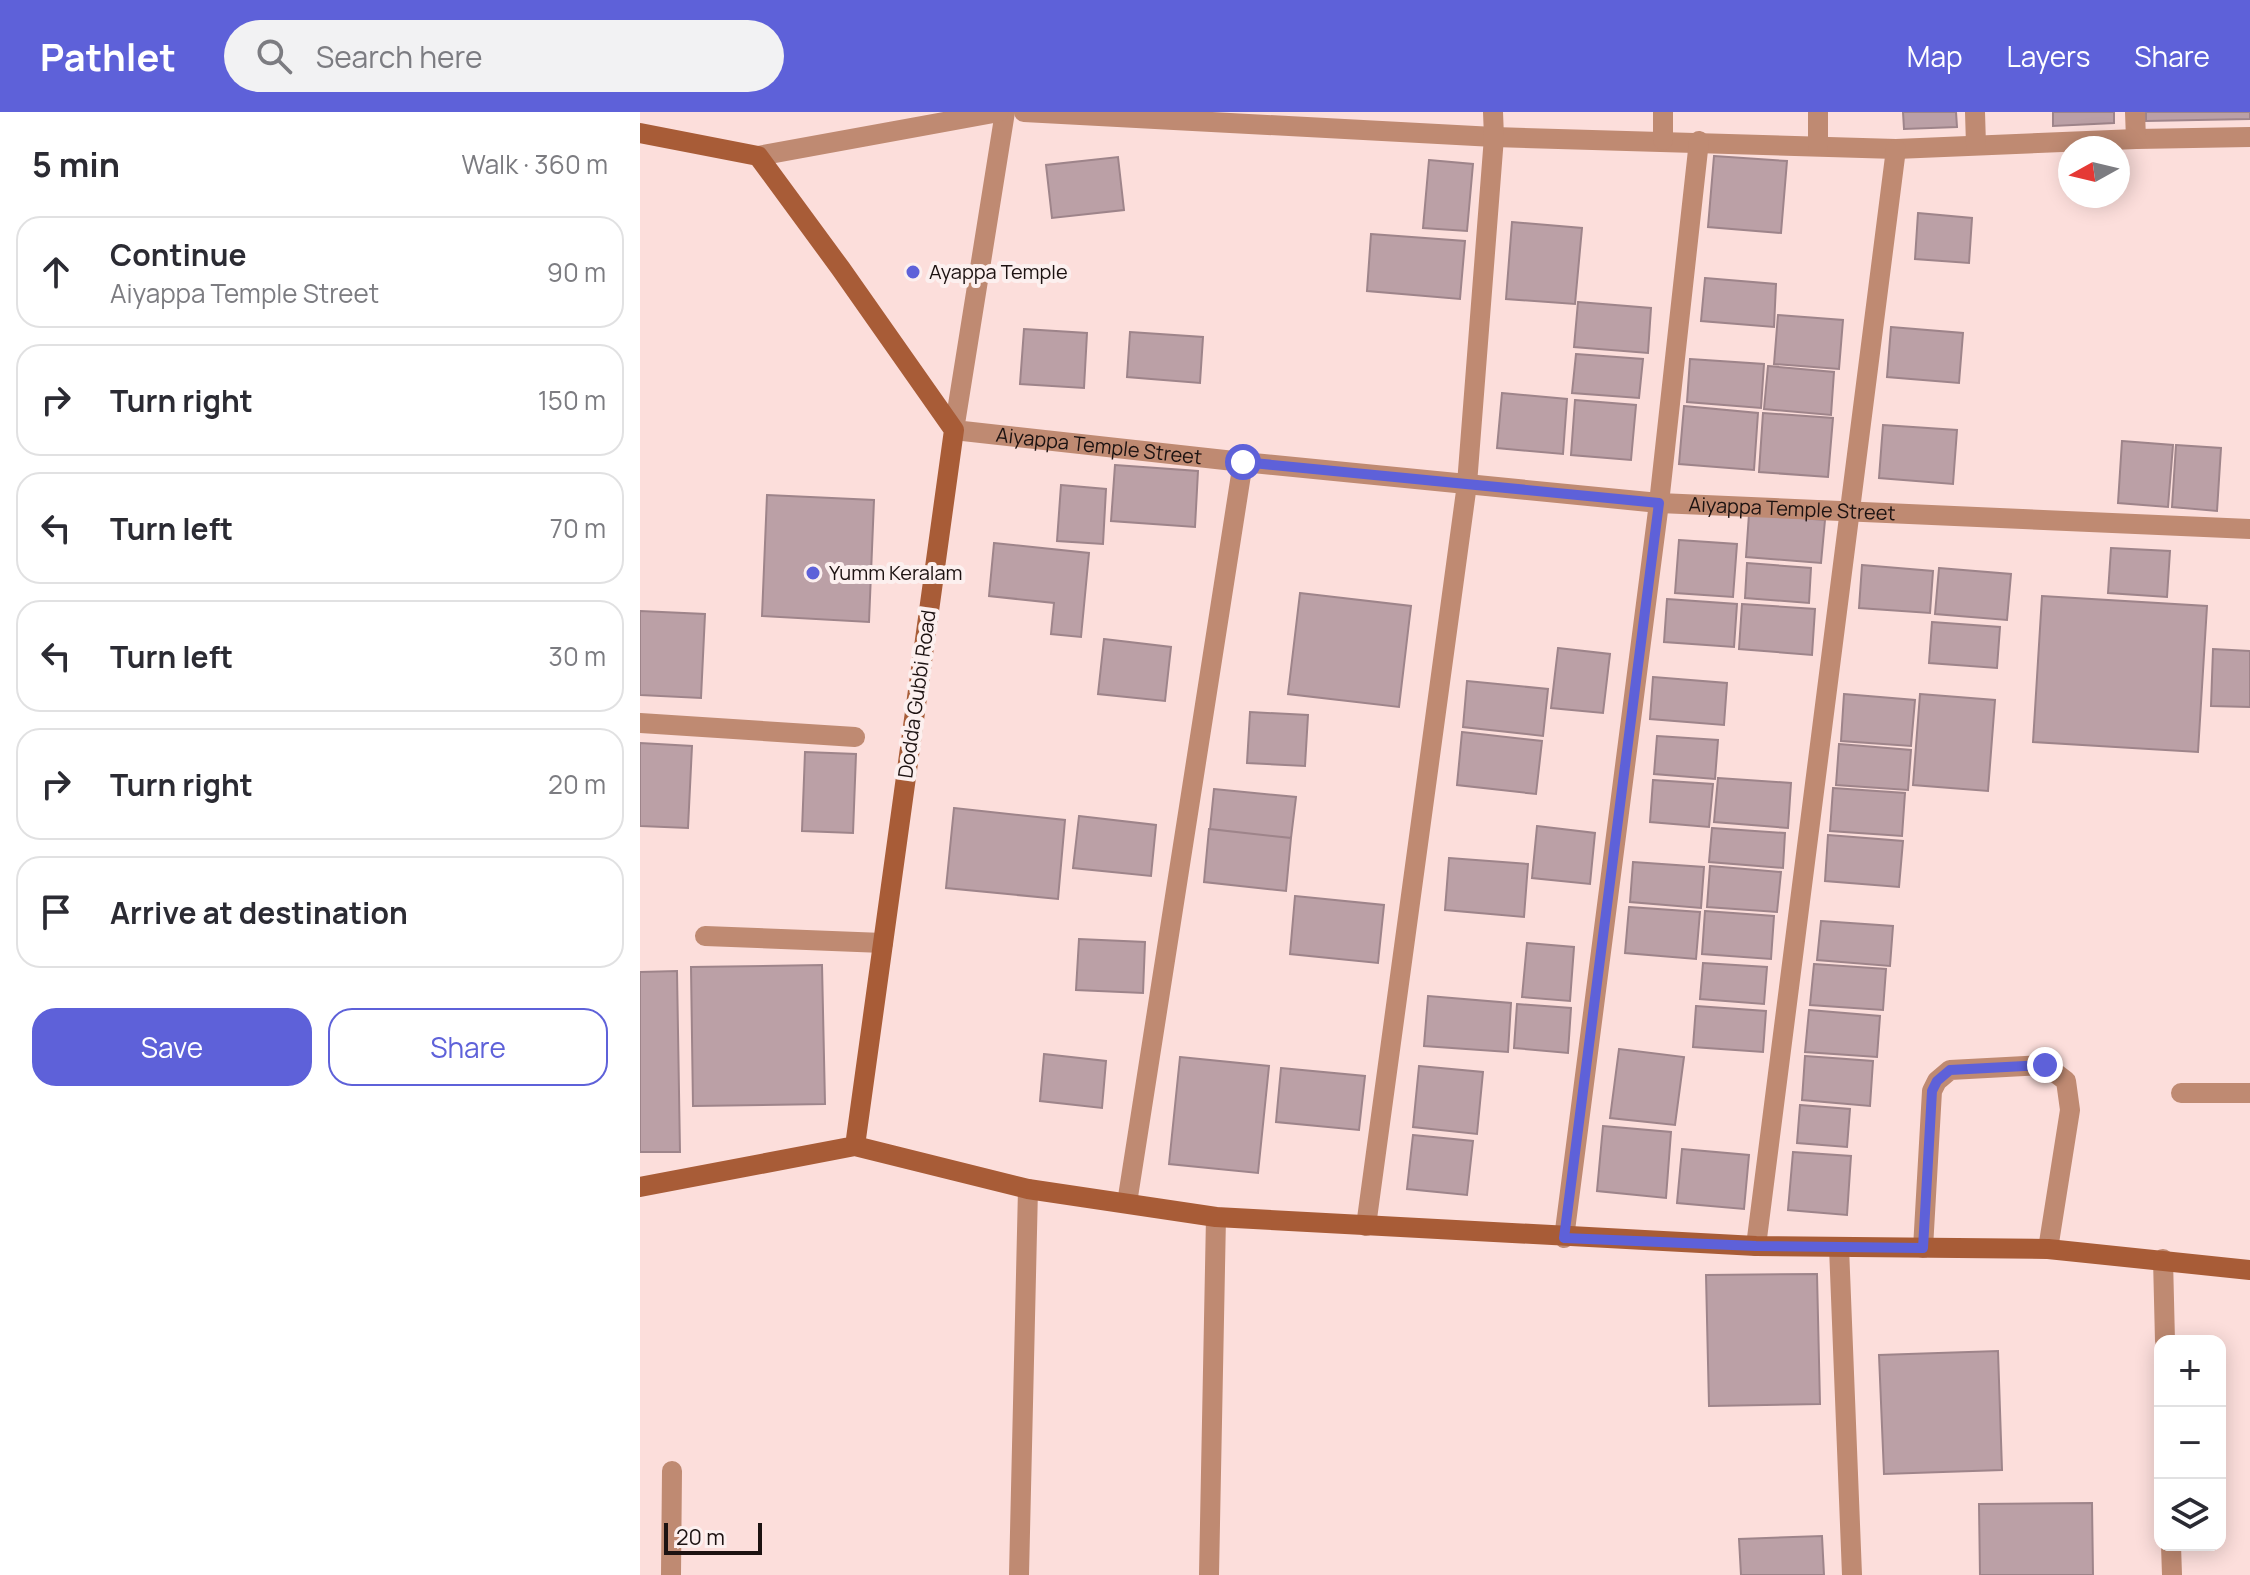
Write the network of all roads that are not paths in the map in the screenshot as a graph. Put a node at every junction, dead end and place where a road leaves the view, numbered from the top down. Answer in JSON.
{"nodes":[{"id":1,"x":999,"y":112,"type":"edge"},
{"id":2,"x":1005,"y":112,"type":"edge"},
{"id":3,"x":1024,"y":112,"type":"edge"},
{"id":4,"x":1493,"y":112,"type":"edge"},
{"id":5,"x":1663,"y":112,"type":"edge"},
{"id":6,"x":1818,"y":112,"type":"edge"},
{"id":7,"x":1975,"y":112,"type":"edge"},
{"id":8,"x":2135,"y":112,"type":"edge"},
{"id":9,"x":1139,"y":116,"type":"edge"},
{"id":10,"x":1322,"y":120,"type":"edge"},
{"id":11,"x":640,"y":133,"type":"edge"},
{"id":12,"x":1494,"y":137,"type":"junction"},
{"id":13,"x":2250,"y":137,"type":"edge"},
{"id":14,"x":2136,"y":139,"type":"junction"},
{"id":15,"x":1663,"y":140,"type":"junction"},
{"id":16,"x":1699,"y":141,"type":"junction"},
{"id":17,"x":1976,"y":145,"type":"junction"},
{"id":18,"x":1818,"y":146,"type":"junction"},
{"id":19,"x":1896,"y":149,"type":"junction"},
{"id":20,"x":758,"y":156,"type":"junction"},
{"id":21,"x":954,"y":430,"type":"junction"},
{"id":22,"x":1243,"y":462,"type":"junction"},
{"id":23,"x":1467,"y":484,"type":"junction"},
{"id":24,"x":1659,"y":503,"type":"junction"},
{"id":25,"x":1849,"y":510,"type":"junction"},
{"id":26,"x":2250,"y":529,"type":"edge"},
{"id":27,"x":640,"y":723,"type":"edge"},
{"id":28,"x":855,"y":737,"type":"dead end"},
{"id":29,"x":705,"y":936,"type":"dead end"},
{"id":30,"x":883,"y":943,"type":"junction"},
{"id":31,"x":2181,"y":1093,"type":"dead end"},
{"id":32,"x":2250,"y":1093,"type":"edge"},
{"id":33,"x":855,"y":1146,"type":"junction"},
{"id":34,"x":640,"y":1187,"type":"edge"},
{"id":35,"x":1028,"y":1189,"type":"junction"},
{"id":36,"x":1127,"y":1203,"type":"junction"},
{"id":37,"x":1216,"y":1217,"type":"junction"},
{"id":38,"x":1366,"y":1226,"type":"junction"},
{"id":39,"x":1564,"y":1238,"type":"junction"},
{"id":40,"x":1756,"y":1246,"type":"junction"},
{"id":41,"x":1839,"y":1247,"type":"junction"},
{"id":42,"x":1923,"y":1248,"type":"junction"},
{"id":43,"x":2048,"y":1249,"type":"junction"},
{"id":44,"x":2163,"y":1259,"type":"junction"},
{"id":45,"x":2250,"y":1270,"type":"edge"},
{"id":46,"x":2165,"y":1335,"type":"edge"},
{"id":47,"x":672,"y":1471,"type":"dead end"},
{"id":48,"x":2171,"y":1551,"type":"edge"},
{"id":49,"x":671,"y":1575,"type":"edge"},
{"id":50,"x":1019,"y":1575,"type":"edge"},
{"id":51,"x":1209,"y":1575,"type":"edge"},
{"id":52,"x":1852,"y":1575,"type":"edge"},
{"id":53,"x":2172,"y":1575,"type":"edge"}],
"edges":[{"from":1,"to":20,"type":"street"},
{"from":2,"to":21,"type":"street"},
{"from":3,"to":9,"type":"street"},
{"from":4,"to":12,"type":"street"},
{"from":5,"to":15,"type":"street"},
{"from":6,"to":18,"type":"street"},
{"from":7,"to":17,"type":"street"},
{"from":8,"to":14,"type":"street"},
{"from":9,"to":10,"type":"street"},
{"from":10,"to":12,"type":"street"},
{"from":11,"to":20,"type":"street"},
{"from":12,"to":15,"type":"street"},
{"from":12,"to":23,"type":"street"},
{"from":13,"to":14,"type":"street"},
{"from":14,"to":17,"type":"street"},
{"from":15,"to":16,"type":"street"},
{"from":16,"to":18,"type":"street"},
{"from":16,"to":24,"type":"street"},
{"from":17,"to":19,"type":"street"},
{"from":18,"to":19,"type":"street"},
{"from":19,"to":25,"type":"street"},
{"from":20,"to":21,"type":"street"},
{"from":21,"to":22,"type":"street","name":"Aiyappa Temple Street"},
{"from":21,"to":30,"type":"street","name":"Dodda Gubbi Road"},
{"from":22,"to":23,"type":"street","name":"Aiyappa Temple Street"},
{"from":22,"to":36,"type":"street"},
{"from":23,"to":24,"type":"street","name":"Aiyappa Temple Street"},
{"from":23,"to":38,"type":"street"},
{"from":24,"to":25,"type":"street","name":"Aiyappa Temple Street"},
{"from":24,"to":39,"type":"street"},
{"from":25,"to":26,"type":"street","name":"Aiyappa Temple Street"},
{"from":25,"to":40,"type":"street"},
{"from":27,"to":28,"type":"street"},
{"from":29,"to":30,"type":"street"},
{"from":30,"to":33,"type":"street","name":"Dodda Gubbi Road"},
{"from":31,"to":32,"type":"street"},
{"from":33,"to":34,"type":"street"},
{"from":33,"to":35,"type":"street"},
{"from":35,"to":36,"type":"street"},
{"from":35,"to":50,"type":"street"},
{"from":36,"to":37,"type":"street"},
{"from":37,"to":38,"type":"street"},
{"from":37,"to":51,"type":"street"},
{"from":38,"to":39,"type":"street"},
{"from":39,"to":40,"type":"street"},
{"from":40,"to":41,"type":"street"},
{"from":41,"to":42,"type":"street"},
{"from":41,"to":52,"type":"street"},
{"from":42,"to":43,"type":"street"},
{"from":42,"to":43,"type":"street"},
{"from":43,"to":44,"type":"street"},
{"from":44,"to":45,"type":"street"},
{"from":44,"to":46,"type":"street"},
{"from":47,"to":49,"type":"street"},
{"from":48,"to":53,"type":"street"}]}
